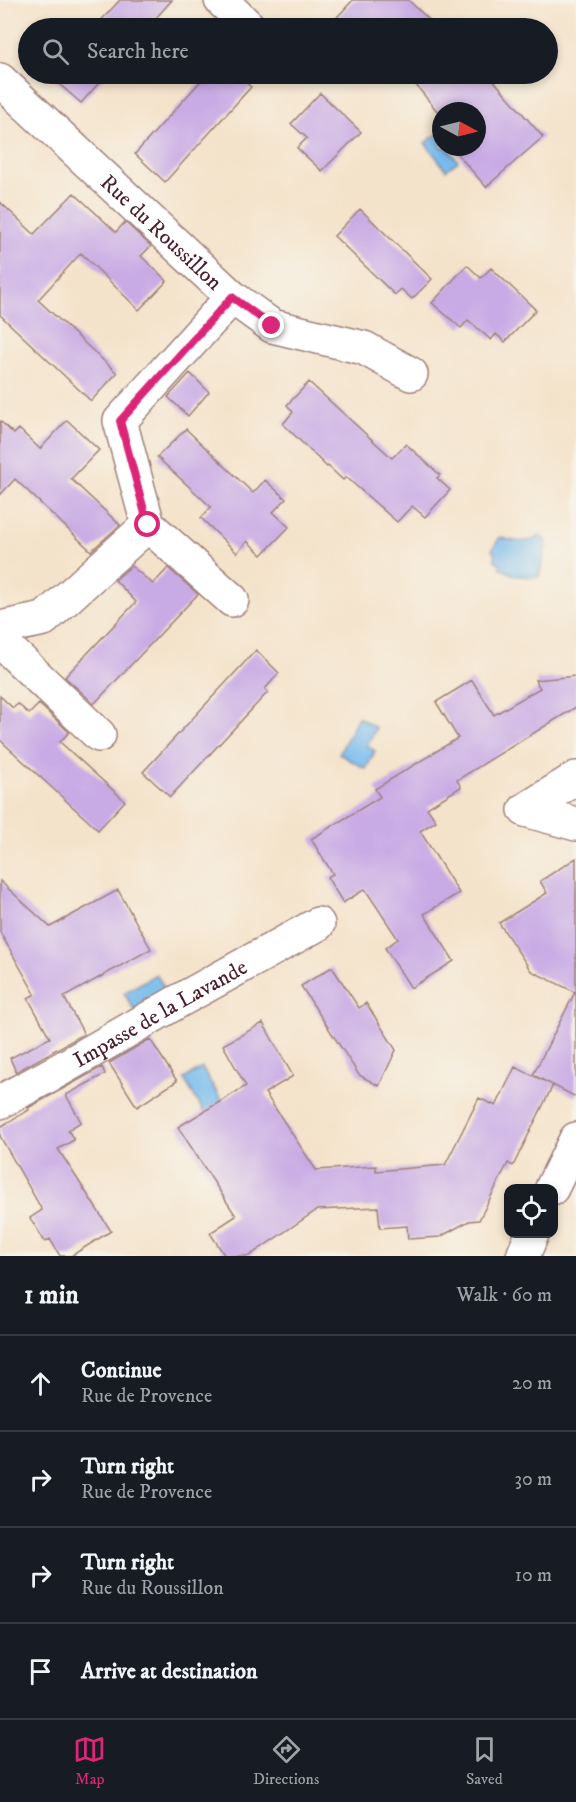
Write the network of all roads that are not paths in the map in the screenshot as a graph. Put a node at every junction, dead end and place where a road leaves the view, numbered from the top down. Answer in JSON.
{"nodes":[{"id":1,"x":221,"y":0,"type":"edge"},
{"id":2,"x":240,"y":18,"type":"edge"},
{"id":3,"x":0,"y":80,"type":"edge"},
{"id":4,"x":232,"y":297,"type":"junction"},
{"id":5,"x":411,"y":374,"type":"dead end"},
{"id":6,"x":148,"y":525,"type":"junction"},
{"id":7,"x":232,"y":600,"type":"dead end"},
{"id":8,"x":0,"y":628,"type":"edge"},
{"id":9,"x":0,"y":641,"type":"edge"},
{"id":10,"x":99,"y":735,"type":"dead end"},
{"id":11,"x":576,"y":778,"type":"edge"},
{"id":12,"x":576,"y":824,"type":"edge"},
{"id":13,"x":318,"y":924,"type":"dead end"},
{"id":14,"x":0,"y":1102,"type":"edge"},
{"id":15,"x":576,"y":1139,"type":"edge"},
{"id":16,"x":554,"y":1184,"type":"edge"},
{"id":17,"x":530,"y":1238,"type":"edge"},
{"id":18,"x":524,"y":1256,"type":"edge"}],
"edges":[{"from":1,"to":2,"type":"street"},
{"from":3,"to":4,"type":"street","name":"Rue du Roussillon"},
{"from":4,"to":5,"type":"street","name":"Rue du Roussillon"},
{"from":4,"to":6,"type":"street"},
{"from":6,"to":7,"type":"street"},
{"from":6,"to":8,"type":"street"},
{"from":9,"to":10,"type":"street"},
{"from":11,"to":12,"type":"street"},
{"from":13,"to":14,"type":"street","name":"Impasse de la Lavande"},
{"from":15,"to":16,"type":"street"},
{"from":17,"to":18,"type":"street"}]}
